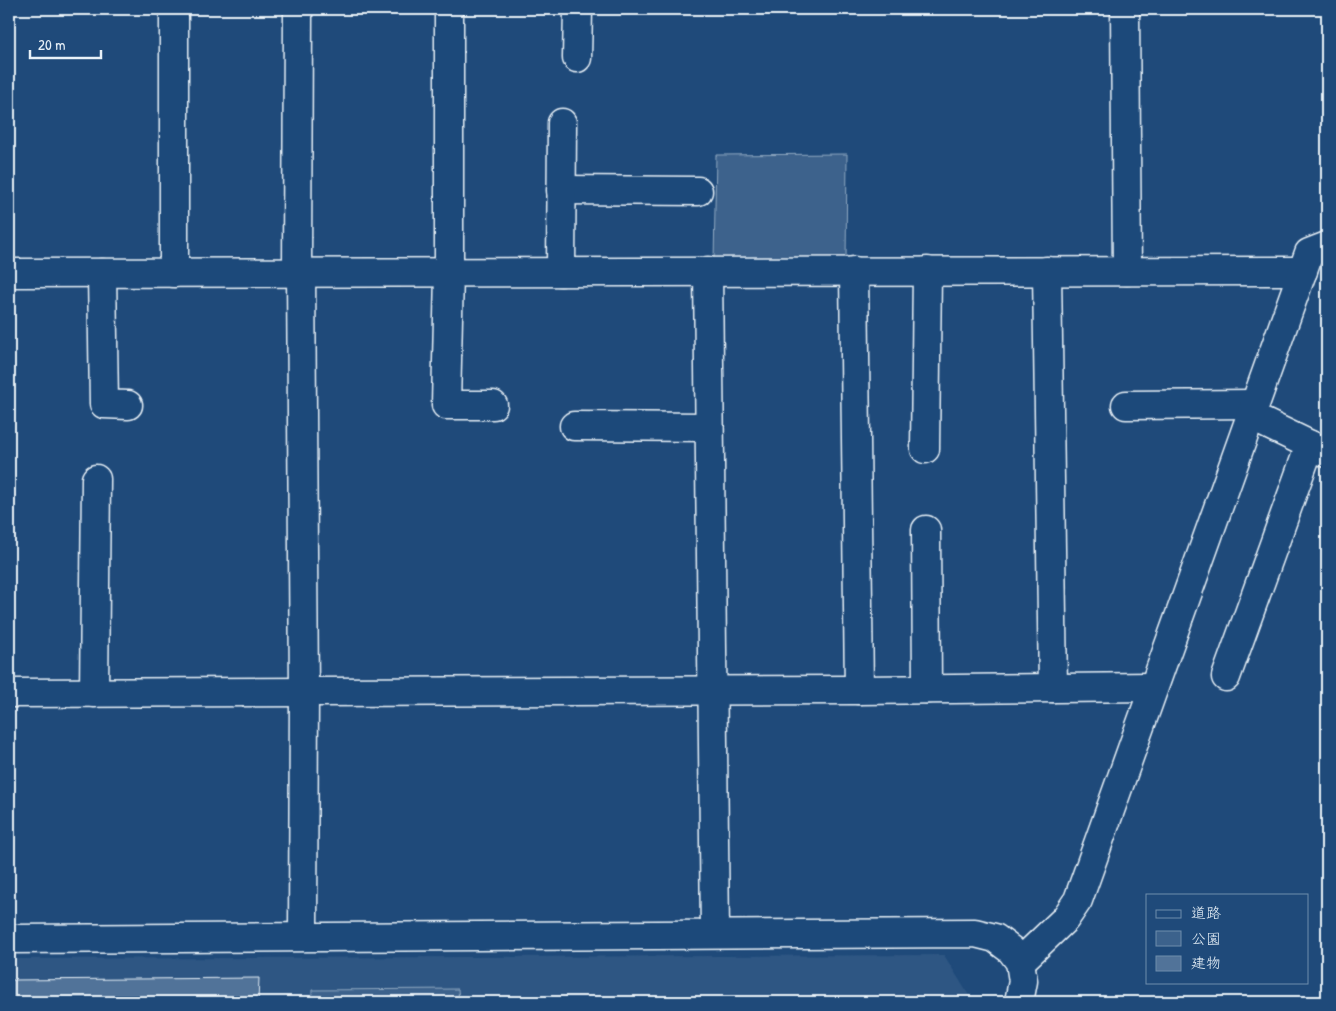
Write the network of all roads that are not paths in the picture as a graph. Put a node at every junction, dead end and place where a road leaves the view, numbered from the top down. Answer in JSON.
{"nodes":[{"id":1,"x":174,"y":9,"type":"edge"},
{"id":2,"x":298,"y":9,"type":"edge"},
{"id":3,"x":449,"y":9,"type":"edge"},
{"id":4,"x":578,"y":9,"type":"edge"},
{"id":5,"x":1125,"y":9,"type":"edge"},
{"id":6,"x":577,"y":58,"type":"dead end"},
{"id":7,"x":562,"y":123,"type":"dead end"},
{"id":8,"x":561,"y":190,"type":"junction"},
{"id":9,"x":698,"y":191,"type":"dead end"},
{"id":10,"x":1327,"y":246,"type":"edge"},
{"id":11,"x":708,"y":271,"type":"junction"},
{"id":12,"x":854,"y":271,"type":"junction"},
{"id":13,"x":926,"y":271,"type":"junction"},
{"id":14,"x":1047,"y":271,"type":"junction"},
{"id":15,"x":1127,"y":271,"type":"junction"},
{"id":16,"x":1303,"y":271,"type":"junction"},
{"id":17,"x":102,"y":272,"type":"junction"},
{"id":18,"x":299,"y":272,"type":"junction"},
{"id":19,"x":448,"y":272,"type":"junction"},
{"id":20,"x":560,"y":272,"type":"junction"},
{"id":21,"x":9,"y":273,"type":"edge"},
{"id":22,"x":174,"y":273,"type":"junction"},
{"id":23,"x":128,"y":405,"type":"dead end"},
{"id":24,"x":493,"y":405,"type":"dead end"},
{"id":25,"x":1126,"y":405,"type":"dead end"},
{"id":26,"x":1252,"y":410,"type":"junction"},
{"id":27,"x":574,"y":426,"type":"dead end"},
{"id":28,"x":709,"y":427,"type":"junction"},
{"id":29,"x":1318,"y":449,"type":"edge"},
{"id":30,"x":925,"y":450,"type":"dead end"},
{"id":31,"x":96,"y":479,"type":"dead end"},
{"id":32,"x":926,"y":530,"type":"dead end"},
{"id":33,"x":1226,"y":677,"type":"dead end"},
{"id":34,"x":1153,"y":687,"type":"junction"},
{"id":35,"x":1053,"y":688,"type":"junction"},
{"id":36,"x":927,"y":689,"type":"junction"},
{"id":37,"x":859,"y":690,"type":"junction"},
{"id":38,"x":711,"y":691,"type":"junction"},
{"id":39,"x":304,"y":692,"type":"junction"},
{"id":40,"x":9,"y":693,"type":"edge"},
{"id":41,"x":94,"y":693,"type":"junction"},
{"id":42,"x":715,"y":934,"type":"junction"},
{"id":43,"x":303,"y":936,"type":"junction"},
{"id":44,"x":9,"y":938,"type":"edge"},
{"id":45,"x":1020,"y":962,"type":"junction"},
{"id":46,"x":1019,"y":1002,"type":"edge"}],
"edges":[{"from":1,"to":22,"type":"street"},
{"from":2,"to":18,"type":"street"},
{"from":3,"to":19,"type":"street"},
{"from":4,"to":6,"type":"street"},
{"from":5,"to":15,"type":"street"},
{"from":7,"to":8,"type":"street"},
{"from":8,"to":9,"type":"street"},
{"from":8,"to":20,"type":"street"},
{"from":10,"to":16,"type":"street"},
{"from":11,"to":12,"type":"street"},
{"from":11,"to":20,"type":"street"},
{"from":11,"to":28,"type":"street"},
{"from":12,"to":13,"type":"street"},
{"from":12,"to":37,"type":"street"},
{"from":13,"to":14,"type":"street"},
{"from":13,"to":30,"type":"street"},
{"from":14,"to":15,"type":"street"},
{"from":14,"to":35,"type":"street"},
{"from":15,"to":16,"type":"street"},
{"from":16,"to":26,"type":"street"},
{"from":17,"to":21,"type":"street"},
{"from":17,"to":22,"type":"street"},
{"from":17,"to":23,"type":"street"},
{"from":18,"to":19,"type":"street"},
{"from":18,"to":22,"type":"street"},
{"from":18,"to":39,"type":"street"},
{"from":19,"to":20,"type":"street"},
{"from":19,"to":24,"type":"street"},
{"from":25,"to":26,"type":"street"},
{"from":26,"to":29,"type":"street"},
{"from":26,"to":34,"type":"street"},
{"from":27,"to":28,"type":"street"},
{"from":28,"to":38,"type":"street"},
{"from":29,"to":33,"type":"street"},
{"from":31,"to":41,"type":"street"},
{"from":32,"to":36,"type":"street"},
{"from":34,"to":35,"type":"street"},
{"from":34,"to":45,"type":"street"},
{"from":35,"to":36,"type":"street"},
{"from":36,"to":37,"type":"street"},
{"from":37,"to":38,"type":"street"},
{"from":38,"to":39,"type":"street"},
{"from":38,"to":42,"type":"street"},
{"from":39,"to":41,"type":"street"},
{"from":39,"to":43,"type":"street"},
{"from":40,"to":41,"type":"street"},
{"from":42,"to":43,"type":"street"},
{"from":42,"to":45,"type":"street"},
{"from":43,"to":44,"type":"street"},
{"from":45,"to":46,"type":"street"}]}
